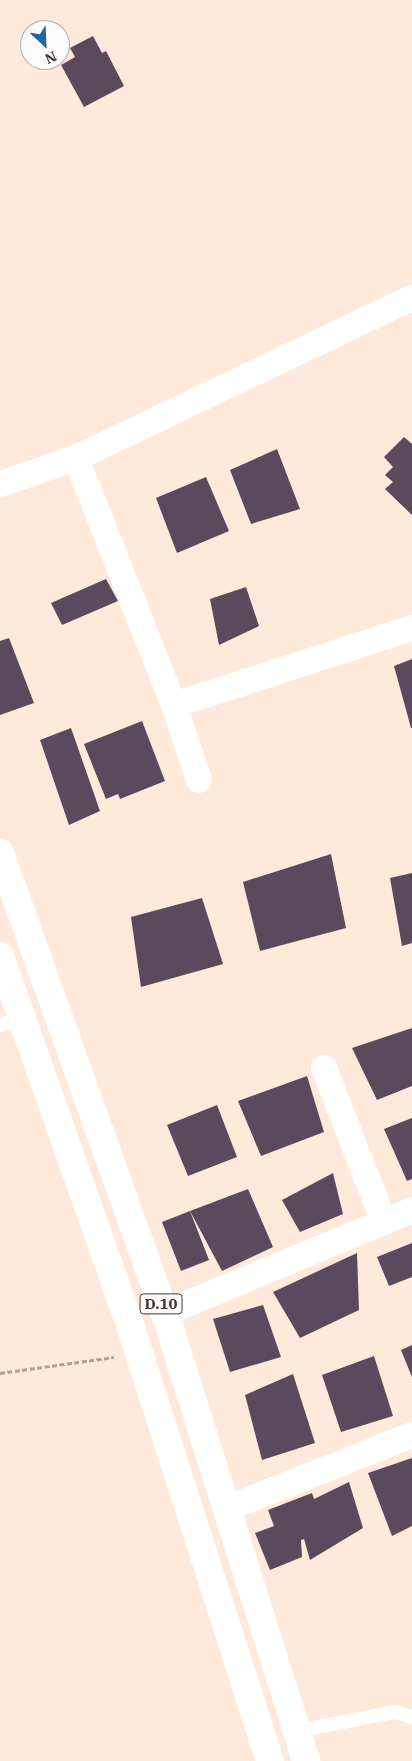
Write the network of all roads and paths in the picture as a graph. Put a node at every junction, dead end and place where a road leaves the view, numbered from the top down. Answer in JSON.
{"nodes":[{"id":1,"x":412,"y":298,"type":"edge"},
{"id":2,"x":76,"y":458,"type":"junction"},
{"id":3,"x":0,"y":484,"type":"edge"},
{"id":4,"x":412,"y":628,"type":"edge"},
{"id":5,"x":174,"y":705,"type":"junction"},
{"id":6,"x":199,"y":780,"type":"dead end"},
{"id":7,"x":0,"y":853,"type":"edge"},
{"id":8,"x":0,"y":956,"type":"edge"},
{"id":9,"x":11,"y":1022,"type":"edge"},
{"id":10,"x":324,"y":1068,"type":"dead end"},
{"id":11,"x":412,"y":1210,"type":"edge"},
{"id":12,"x":384,"y":1222,"type":"junction"},
{"id":13,"x":164,"y":1313,"type":"junction"},
{"id":14,"x":140,"y":1353,"type":"junction"},
{"id":15,"x":0,"y":1373,"type":"edge"},
{"id":16,"x":412,"y":1435,"type":"edge"},
{"id":17,"x":226,"y":1509,"type":"junction"},
{"id":18,"x":412,"y":1717,"type":"edge"},
{"id":19,"x":297,"y":1730,"type":"junction"},
{"id":20,"x":270,"y":1761,"type":"edge"},
{"id":21,"x":306,"y":1761,"type":"edge"}],
"edges":[{"from":1,"to":2,"type":"street"},
{"from":2,"to":3,"type":"street"},
{"from":2,"to":5,"type":"street"},
{"from":4,"to":5,"type":"street"},
{"from":5,"to":6,"type":"street"},
{"from":7,"to":13,"type":"main road","number":"D.10"},
{"from":8,"to":9,"type":"main road","number":"D.10"},
{"from":9,"to":14,"type":"main road","number":"D.10"},
{"from":10,"to":12,"type":"street"},
{"from":11,"to":12,"type":"street"},
{"from":12,"to":13,"type":"street"},
{"from":13,"to":17,"type":"main road","number":"D.10"},
{"from":14,"to":15,"type":"path"},
{"from":14,"to":20,"type":"main road","number":"D.10"},
{"from":16,"to":17,"type":"street"},
{"from":17,"to":19,"type":"main road","number":"D.10"},
{"from":18,"to":19,"type":"lane"},
{"from":19,"to":21,"type":"main road","number":"D.10"}]}
